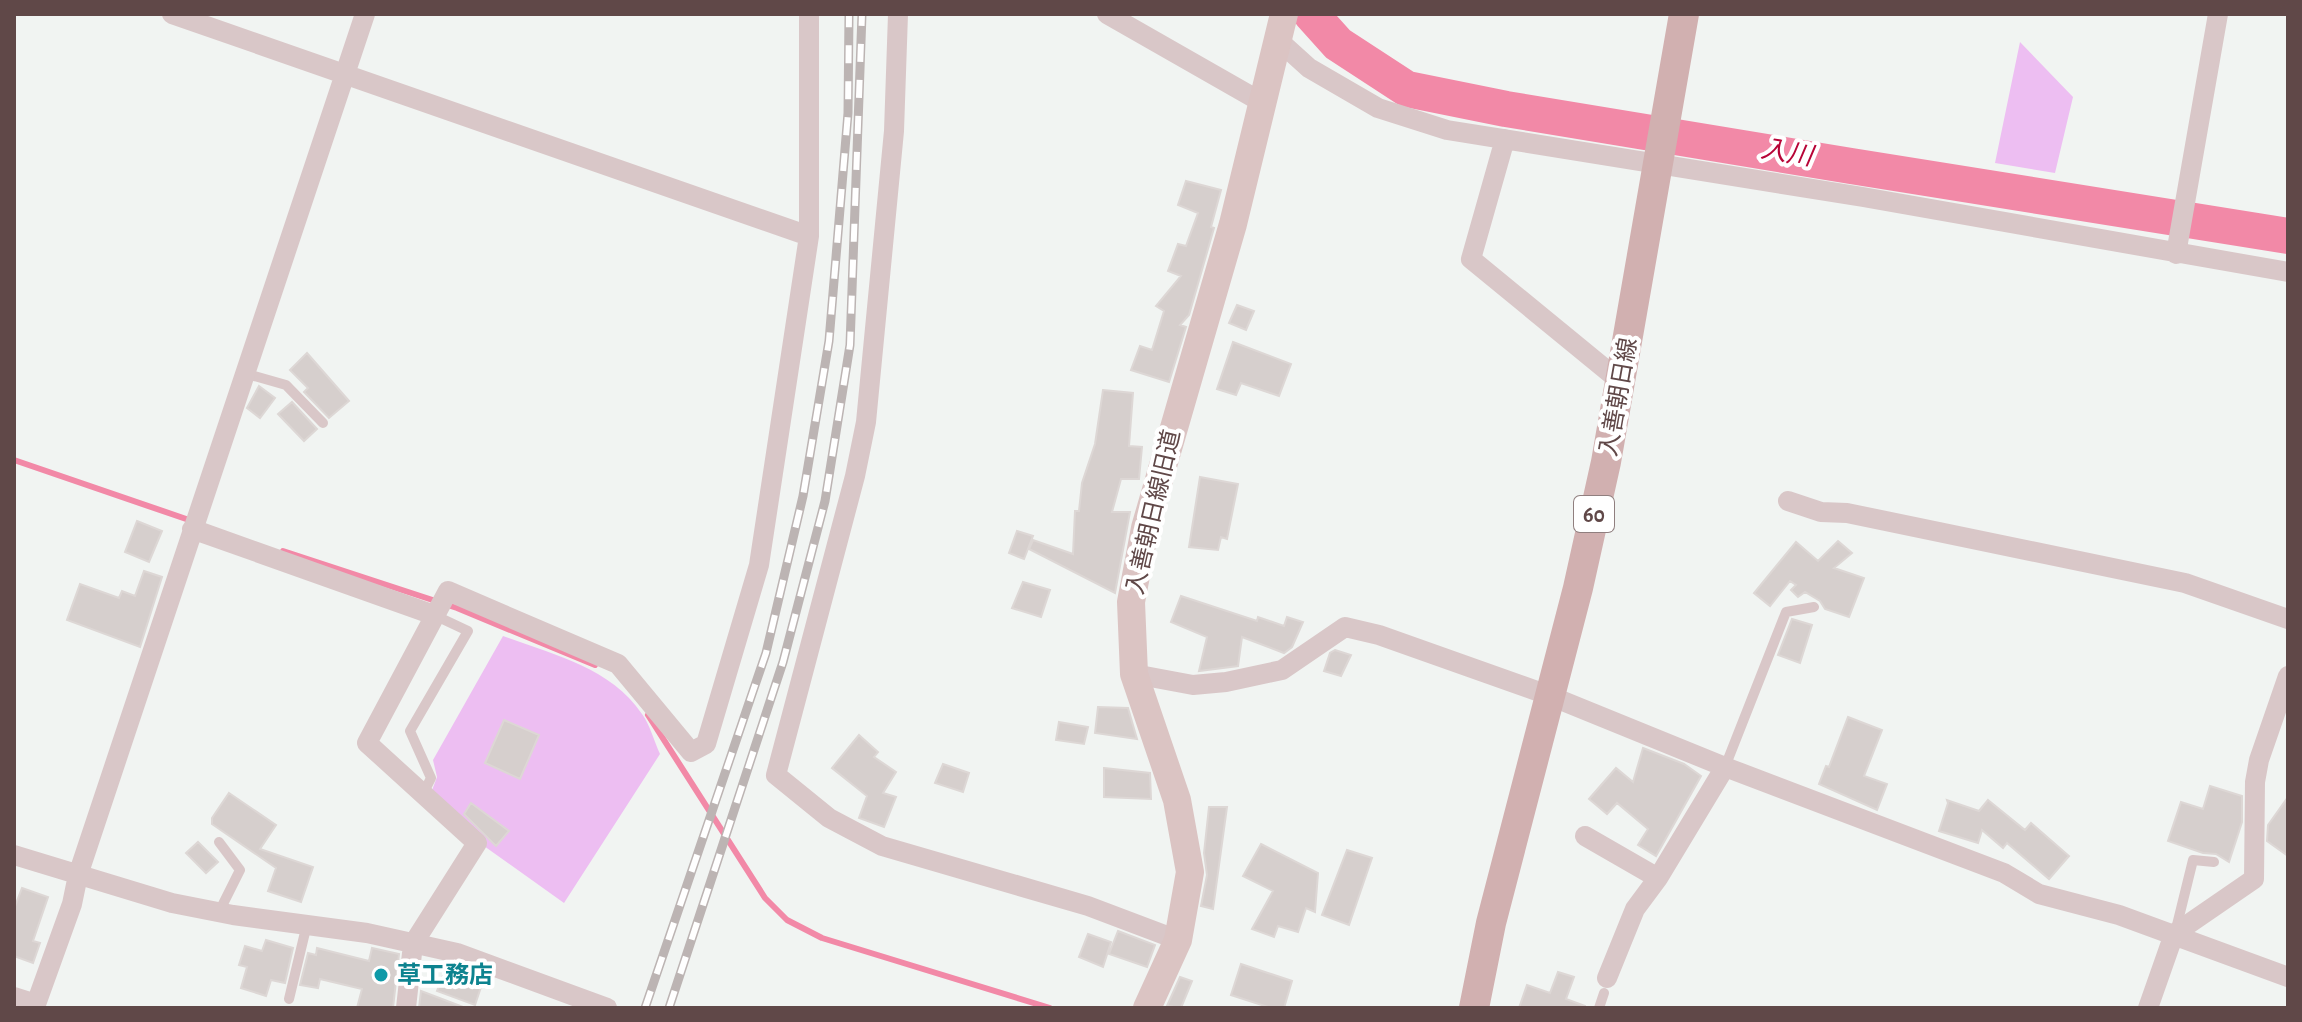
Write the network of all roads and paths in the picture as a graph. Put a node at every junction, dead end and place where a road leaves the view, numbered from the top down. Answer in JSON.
{"nodes":[{"id":1,"x":172,"y":14,"type":"edge"},
{"id":2,"x":365,"y":14,"type":"edge"},
{"id":3,"x":809,"y":14,"type":"edge"},
{"id":4,"x":898,"y":14,"type":"edge"},
{"id":5,"x":1107,"y":14,"type":"edge"},
{"id":6,"x":1684,"y":14,"type":"edge"},
{"id":7,"x":2218,"y":14,"type":"edge"},
{"id":8,"x":1281,"y":26,"type":"edge"},
{"id":9,"x":345,"y":76,"type":"junction"},
{"id":10,"x":1263,"y":103,"type":"junction"},
{"id":11,"x":1505,"y":139,"type":"junction"},
{"id":12,"x":1658,"y":164,"type":"junction"},
{"id":13,"x":809,"y":236,"type":"junction"},
{"id":14,"x":2176,"y":254,"type":"junction"},
{"id":15,"x":2288,"y":272,"type":"edge"},
{"id":16,"x":244,"y":373,"type":"junction"},
{"id":17,"x":1621,"y":382,"type":"junction"},
{"id":18,"x":323,"y":423,"type":"dead end"},
{"id":19,"x":1788,"y":501,"type":"dead end"},
{"id":20,"x":192,"y":529,"type":"junction"},
{"id":21,"x":1814,"y":607,"type":"dead end"},
{"id":22,"x":434,"y":615,"type":"junction"},
{"id":23,"x":2288,"y":619,"type":"edge"},
{"id":24,"x":1134,"y":674,"type":"junction"},
{"id":25,"x":2288,"y":676,"type":"edge"},
{"id":26,"x":1548,"y":695,"type":"junction"},
{"id":27,"x":1725,"y":767,"type":"junction"},
{"id":28,"x":423,"y":794,"type":"junction"},
{"id":29,"x":1585,"y":836,"type":"dead end"},
{"id":30,"x":219,"y":842,"type":"dead end"},
{"id":31,"x":14,"y":855,"type":"edge"},
{"id":32,"x":2214,"y":862,"type":"dead end"},
{"id":33,"x":78,"y":875,"type":"junction"},
{"id":34,"x":1658,"y":878,"type":"junction"},
{"id":35,"x":219,"y":912,"type":"junction"},
{"id":36,"x":307,"y":924,"type":"junction"},
{"id":37,"x":2174,"y":934,"type":"junction"},
{"id":38,"x":1178,"y":940,"type":"junction"},
{"id":39,"x":413,"y":944,"type":"junction"},
{"id":40,"x":2288,"y":977,"type":"edge"},
{"id":41,"x":1605,"y":985,"type":"joint"},
{"id":42,"x":14,"y":997,"type":"edge"},
{"id":43,"x":289,"y":999,"type":"dead end"},
{"id":44,"x":35,"y":1006,"type":"edge"},
{"id":45,"x":406,"y":1008,"type":"edge"},
{"id":46,"x":607,"y":1008,"type":"edge"},
{"id":47,"x":1147,"y":1008,"type":"edge"},
{"id":48,"x":1474,"y":1008,"type":"edge"},
{"id":49,"x":1599,"y":1008,"type":"edge"},
{"id":50,"x":2148,"y":1008,"type":"edge"}],
"edges":[{"from":1,"to":9,"type":"street"},
{"from":2,"to":9,"type":"street"},
{"from":3,"to":13,"type":"street"},
{"from":4,"to":38,"type":"street"},
{"from":5,"to":10,"type":"street"},
{"from":6,"to":12,"type":"main road","name":"入善朝日線","number":"60"},
{"from":7,"to":14,"type":"street"},
{"from":8,"to":10,"type":"street","name":"入善朝日線旧道"},
{"from":8,"to":11,"type":"street"},
{"from":9,"to":13,"type":"street"},
{"from":9,"to":16,"type":"street"},
{"from":10,"to":24,"type":"street","name":"入善朝日線旧道"},
{"from":11,"to":12,"type":"street"},
{"from":11,"to":17,"type":"street"},
{"from":12,"to":14,"type":"street"},
{"from":12,"to":17,"type":"main road","name":"入善朝日線","number":"60"},
{"from":13,"to":22,"type":"street"},
{"from":14,"to":15,"type":"street"},
{"from":16,"to":18,"type":"lane"},
{"from":16,"to":20,"type":"street"},
{"from":17,"to":26,"type":"main road","name":"入善朝日線","number":"60"},
{"from":19,"to":23,"type":"street"},
{"from":20,"to":22,"type":"street"},
{"from":20,"to":33,"type":"street"},
{"from":21,"to":27,"type":"lane"},
{"from":22,"to":28,"type":"street"},
{"from":22,"to":28,"type":"lane"},
{"from":24,"to":26,"type":"street"},
{"from":24,"to":38,"type":"street","name":"入善朝日線旧道"},
{"from":25,"to":37,"type":"street"},
{"from":26,"to":27,"type":"street"},
{"from":26,"to":48,"type":"main road","name":"入善朝日線","number":"60"},
{"from":27,"to":34,"type":"street"},
{"from":27,"to":37,"type":"street"},
{"from":28,"to":39,"type":"street"},
{"from":29,"to":34,"type":"street"},
{"from":30,"to":35,"type":"lane"},
{"from":31,"to":33,"type":"street"},
{"from":32,"to":37,"type":"lane"},
{"from":33,"to":35,"type":"street"},
{"from":33,"to":44,"type":"street"},
{"from":34,"to":41,"type":"street"},
{"from":35,"to":36,"type":"street"},
{"from":36,"to":39,"type":"street"},
{"from":36,"to":43,"type":"lane"},
{"from":37,"to":40,"type":"street"},
{"from":37,"to":50,"type":"street"},
{"from":38,"to":47,"type":"street","name":"入善朝日線旧道"},
{"from":39,"to":45,"type":"street"},
{"from":39,"to":46,"type":"street"},
{"from":41,"to":49,"type":"lane"},
{"from":42,"to":44,"type":"street"}]}
